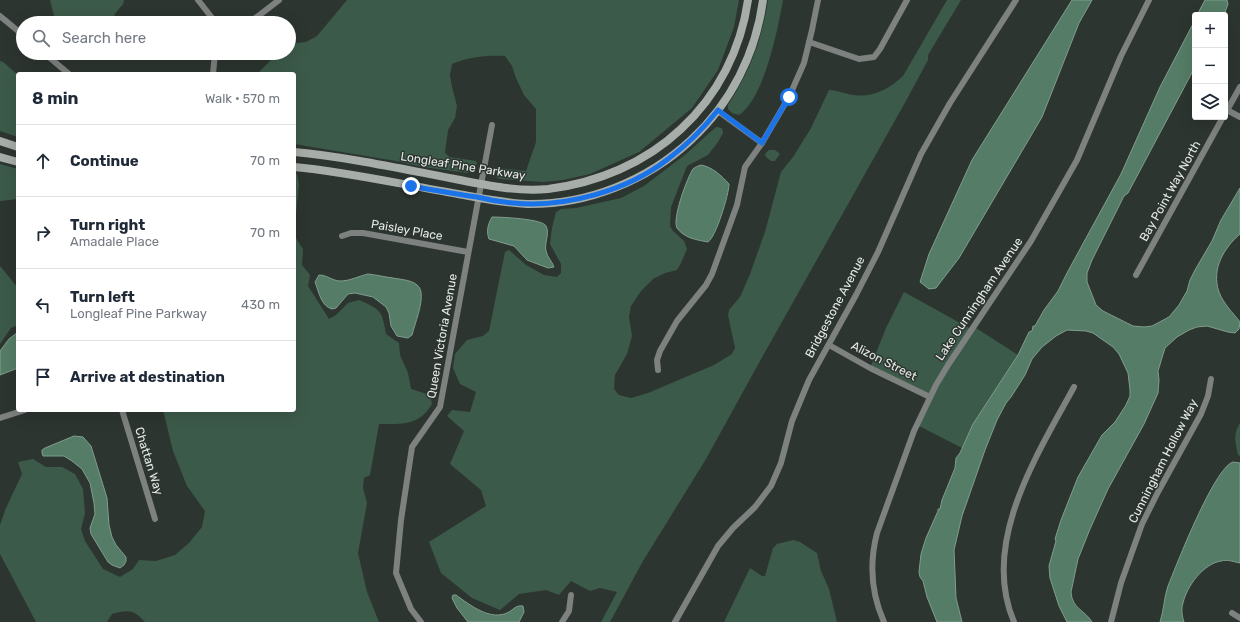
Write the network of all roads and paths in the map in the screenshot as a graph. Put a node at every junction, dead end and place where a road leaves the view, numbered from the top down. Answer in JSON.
{"nodes":[{"id":1,"x":198,"y":0,"type":"edge"},
{"id":2,"x":280,"y":0,"type":"edge"},
{"id":3,"x":748,"y":0,"type":"edge"},
{"id":4,"x":763,"y":0,"type":"edge"},
{"id":5,"x":818,"y":0,"type":"edge"},
{"id":6,"x":907,"y":0,"type":"edge"},
{"id":7,"x":1016,"y":0,"type":"edge"},
{"id":8,"x":1149,"y":0,"type":"edge"},
{"id":9,"x":0,"y":16,"type":"edge"},
{"id":10,"x":211,"y":16,"type":"edge"},
{"id":11,"x":258,"y":16,"type":"edge"},
{"id":12,"x":16,"y":29,"type":"edge"},
{"id":13,"x":809,"y":42,"type":"junction"},
{"id":14,"x":52,"y":60,"type":"edge"},
{"id":15,"x":214,"y":60,"type":"edge"},
{"id":16,"x":67,"y":72,"type":"edge"},
{"id":17,"x":212,"y":72,"type":"edge"},
{"id":18,"x":1240,"y":87,"type":"edge"},
{"id":19,"x":1228,"y":108,"type":"edge"},
{"id":20,"x":718,"y":110,"type":"junction"},
{"id":21,"x":1228,"y":113,"type":"edge"},
{"id":22,"x":1240,"y":117,"type":"edge"},
{"id":23,"x":1222,"y":120,"type":"edge"},
{"id":24,"x":492,"y":125,"type":"dead end"},
{"id":25,"x":0,"y":141,"type":"edge"},
{"id":26,"x":762,"y":143,"type":"junction"},
{"id":27,"x":16,"y":146,"type":"edge"},
{"id":28,"x":296,"y":152,"type":"edge"},
{"id":29,"x":0,"y":157,"type":"edge"},
{"id":30,"x":16,"y":161,"type":"edge"},
{"id":31,"x":296,"y":167,"type":"edge"},
{"id":32,"x":482,"y":184,"type":"junction"},
{"id":33,"x":480,"y":198,"type":"junction"},
{"id":34,"x":342,"y":236,"type":"dead end"},
{"id":35,"x":468,"y":252,"type":"junction"},
{"id":36,"x":1136,"y":275,"type":"dead end"},
{"id":37,"x":828,"y":345,"type":"junction"},
{"id":38,"x":658,"y":370,"type":"dead end"},
{"id":39,"x":1211,"y":379,"type":"dead end"},
{"id":40,"x":1074,"y":387,"type":"dead end"},
{"id":41,"x":930,"y":397,"type":"junction"},
{"id":42,"x":19,"y":412,"type":"edge"},
{"id":43,"x":123,"y":412,"type":"edge"},
{"id":44,"x":0,"y":418,"type":"edge"},
{"id":45,"x":154,"y":519,"type":"dead end"},
{"id":46,"x":571,"y":595,"type":"dead end"},
{"id":47,"x":1232,"y":613,"type":"dead end"},
{"id":48,"x":1240,"y":618,"type":"edge"},
{"id":49,"x":421,"y":622,"type":"edge"},
{"id":50,"x":562,"y":622,"type":"edge"},
{"id":51,"x":675,"y":622,"type":"edge"},
{"id":52,"x":884,"y":622,"type":"edge"},
{"id":53,"x":1014,"y":622,"type":"edge"},
{"id":54,"x":1111,"y":622,"type":"edge"}],
"edges":[{"from":1,"to":10,"type":"street"},
{"from":2,"to":11,"type":"street"},
{"from":3,"to":32,"type":"main road","name":"Longleaf Pine Parkway"},
{"from":4,"to":20,"type":"main road"},
{"from":5,"to":13,"type":"street"},
{"from":6,"to":13,"type":"street"},
{"from":7,"to":37,"type":"street","name":"Bridgestone Avenue"},
{"from":8,"to":41,"type":"street","name":"Lake Cunningham Avenue"},
{"from":9,"to":12,"type":"street"},
{"from":13,"to":26,"type":"street"},
{"from":14,"to":16,"type":"street"},
{"from":15,"to":17,"type":"street"},
{"from":18,"to":19,"type":"street"},
{"from":20,"to":26,"type":"street"},
{"from":20,"to":33,"type":"main road"},
{"from":21,"to":22,"type":"street"},
{"from":23,"to":36,"type":"street","name":"Bay Point Way North"},
{"from":24,"to":32,"type":"street","name":"Queen Victoria Avenue"},
{"from":25,"to":27,"type":"main road"},
{"from":26,"to":38,"type":"street"},
{"from":28,"to":32,"type":"main road","name":"Longleaf Pine Parkway"},
{"from":29,"to":30,"type":"main road"},
{"from":31,"to":33,"type":"main road"},
{"from":32,"to":33,"type":"street","name":"Queen Victoria Avenue"},
{"from":33,"to":35,"type":"street","name":"Queen Victoria Avenue"},
{"from":34,"to":35,"type":"street","name":"Paisley Place"},
{"from":35,"to":49,"type":"street","name":"Queen Victoria Avenue"},
{"from":37,"to":41,"type":"street","name":"Alizon Street"},
{"from":37,"to":51,"type":"street","name":"Bridgestone Avenue"},
{"from":39,"to":54,"type":"street","name":"Cunningham Hollow Way"},
{"from":40,"to":53,"type":"street"},
{"from":41,"to":52,"type":"street","name":"Lake Cunningham Avenue"},
{"from":42,"to":44,"type":"street"},
{"from":43,"to":45,"type":"street","name":"Chattan Way"},
{"from":46,"to":50,"type":"street"},
{"from":47,"to":48,"type":"street"}]}
